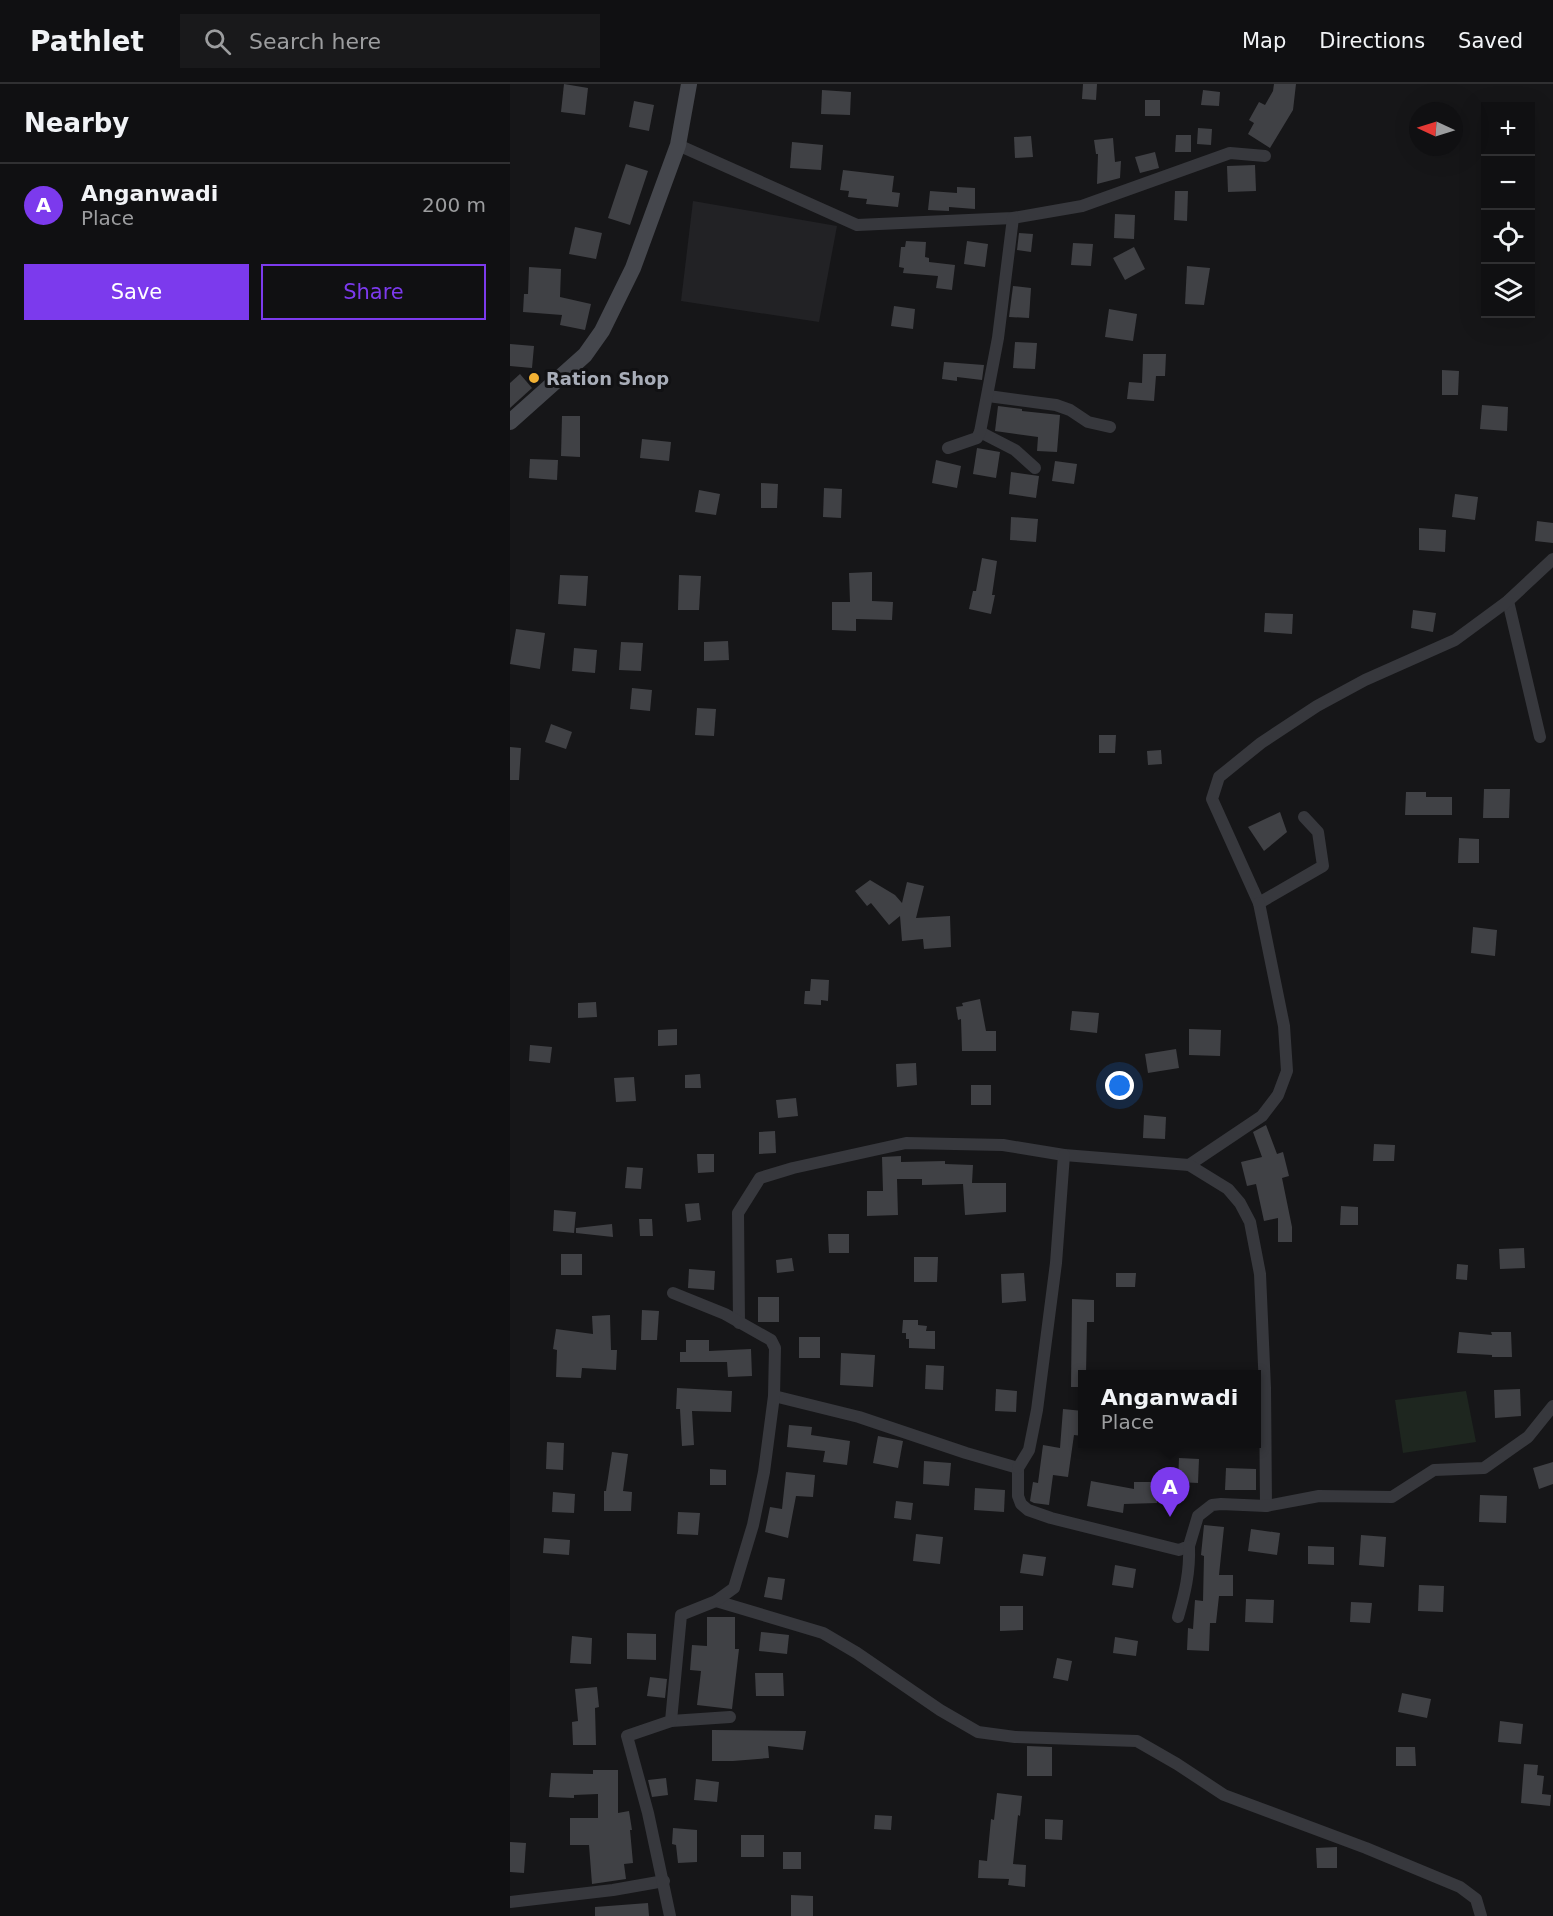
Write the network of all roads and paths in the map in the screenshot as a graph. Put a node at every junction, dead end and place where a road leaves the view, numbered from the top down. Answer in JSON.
{"nodes":[{"id":1,"x":689,"y":84,"type":"edge"},
{"id":2,"x":678,"y":145,"type":"junction"},
{"id":3,"x":1265,"y":156,"type":"dead end"},
{"id":4,"x":1013,"y":218,"type":"junction"},
{"id":5,"x":987,"y":396,"type":"junction"},
{"id":6,"x":510,"y":422,"type":"edge"},
{"id":7,"x":1110,"y":427,"type":"dead end"},
{"id":8,"x":980,"y":432,"type":"junction"},
{"id":9,"x":948,"y":448,"type":"dead end"},
{"id":10,"x":1035,"y":468,"type":"dead end"},
{"id":11,"x":1553,"y":560,"type":"edge"},
{"id":12,"x":1508,"y":601,"type":"junction"},
{"id":13,"x":1540,"y":737,"type":"dead end"},
{"id":14,"x":1304,"y":817,"type":"dead end"},
{"id":15,"x":1259,"y":903,"type":"junction"},
{"id":16,"x":1064,"y":1155,"type":"junction"},
{"id":17,"x":1190,"y":1165,"type":"junction"},
{"id":18,"x":673,"y":1293,"type":"dead end"},
{"id":19,"x":739,"y":1323,"type":"junction"},
{"id":20,"x":774,"y":1396,"type":"junction"},
{"id":21,"x":1553,"y":1406,"type":"edge"},
{"id":22,"x":1018,"y":1468,"type":"junction"},
{"id":23,"x":1266,"y":1506,"type":"junction"},
{"id":24,"x":1189,"y":1546,"type":"junction"},
{"id":25,"x":716,"y":1601,"type":"junction"},
{"id":26,"x":1178,"y":1617,"type":"dead end"},
{"id":27,"x":730,"y":1717,"type":"dead end"},
{"id":28,"x":671,"y":1721,"type":"junction"},
{"id":29,"x":664,"y":1881,"type":"junction"},
{"id":30,"x":510,"y":1902,"type":"edge"},
{"id":31,"x":670,"y":1916,"type":"edge"},
{"id":32,"x":1481,"y":1916,"type":"edge"}],
"edges":[{"from":1,"to":2,"type":"main road"},
{"from":2,"to":4,"type":"street"},
{"from":2,"to":6,"type":"main road"},
{"from":3,"to":4,"type":"street"},
{"from":4,"to":5,"type":"street"},
{"from":5,"to":7,"type":"street"},
{"from":5,"to":8,"type":"street"},
{"from":8,"to":9,"type":"street"},
{"from":8,"to":10,"type":"street"},
{"from":11,"to":12,"type":"street"},
{"from":12,"to":13,"type":"street"},
{"from":12,"to":15,"type":"street"},
{"from":14,"to":15,"type":"street"},
{"from":15,"to":17,"type":"street"},
{"from":16,"to":17,"type":"street"},
{"from":16,"to":19,"type":"street"},
{"from":16,"to":22,"type":"street"},
{"from":17,"to":23,"type":"street"},
{"from":18,"to":19,"type":"street"},
{"from":19,"to":20,"type":"street"},
{"from":20,"to":22,"type":"street"},
{"from":20,"to":25,"type":"street"},
{"from":21,"to":23,"type":"street"},
{"from":22,"to":24,"type":"street"},
{"from":23,"to":24,"type":"street"},
{"from":24,"to":26,"type":"street"},
{"from":25,"to":28,"type":"street"},
{"from":25,"to":32,"type":"street"},
{"from":27,"to":28,"type":"street"},
{"from":28,"to":29,"type":"street"},
{"from":29,"to":30,"type":"street"},
{"from":29,"to":31,"type":"street"}]}
